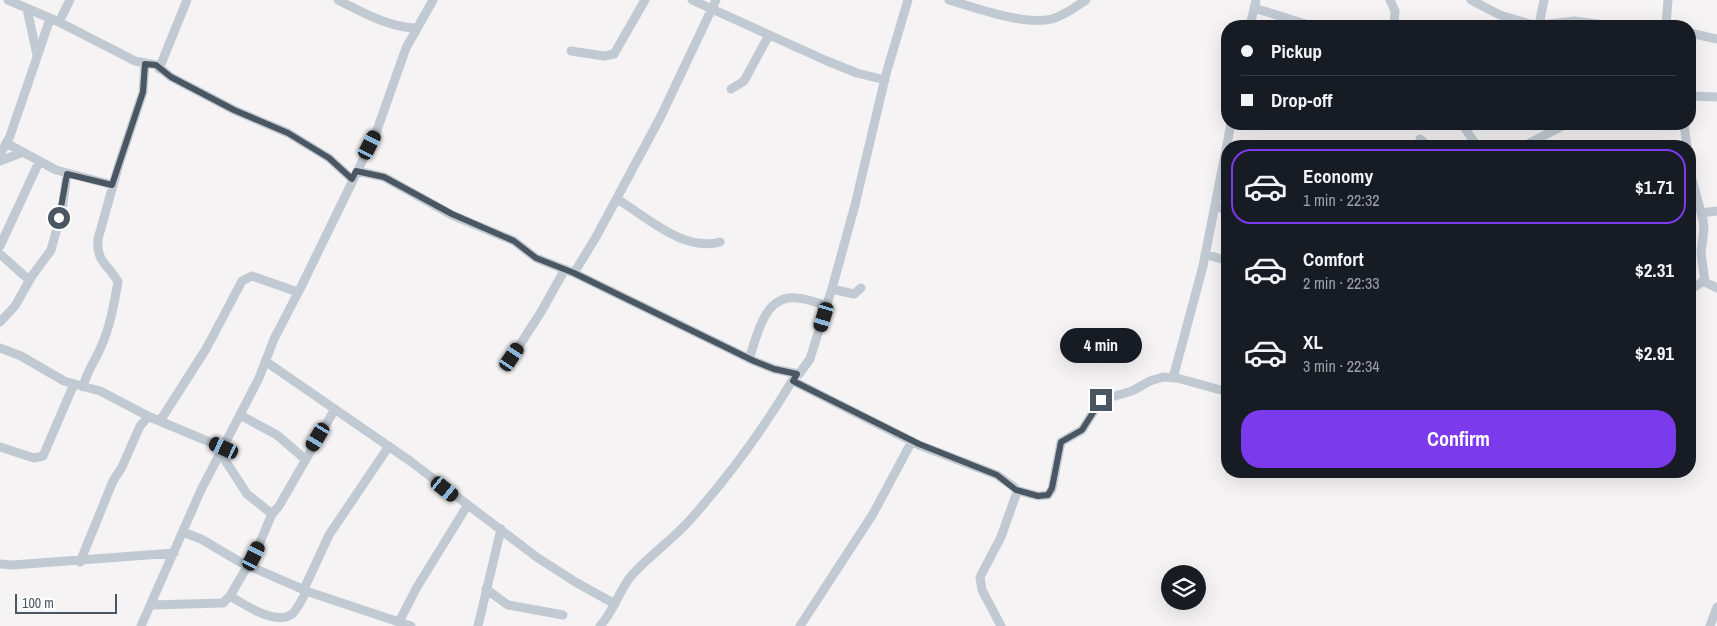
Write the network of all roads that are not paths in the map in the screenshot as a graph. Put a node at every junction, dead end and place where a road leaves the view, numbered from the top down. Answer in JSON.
{"nodes":[{"id":1,"x":8,"y":0,"type":"edge"},
{"id":2,"x":70,"y":0,"type":"edge"},
{"id":3,"x":187,"y":0,"type":"edge"},
{"id":4,"x":338,"y":0,"type":"edge"},
{"id":5,"x":433,"y":0,"type":"edge"},
{"id":6,"x":645,"y":0,"type":"edge"},
{"id":7,"x":692,"y":0,"type":"edge"},
{"id":8,"x":716,"y":0,"type":"edge"},
{"id":9,"x":908,"y":0,"type":"edge"},
{"id":10,"x":949,"y":0,"type":"edge"},
{"id":11,"x":1086,"y":0,"type":"edge"},
{"id":12,"x":1390,"y":0,"type":"edge"},
{"id":13,"x":1471,"y":0,"type":"edge"},
{"id":14,"x":1544,"y":0,"type":"edge"},
{"id":15,"x":1668,"y":0,"type":"edge"},
{"id":16,"x":1255,"y":4,"type":"edge"},
{"id":17,"x":27,"y":9,"type":"junction"},
{"id":18,"x":712,"y":9,"type":"junction"},
{"id":19,"x":50,"y":19,"type":"junction"},
{"id":20,"x":1251,"y":20,"type":"edge"},
{"id":21,"x":1296,"y":20,"type":"edge"},
{"id":22,"x":1394,"y":20,"type":"edge"},
{"id":23,"x":1516,"y":20,"type":"edge"},
{"id":24,"x":1538,"y":20,"type":"edge"},
{"id":25,"x":1666,"y":20,"type":"edge"},
{"id":26,"x":60,"y":22,"type":"junction"},
{"id":27,"x":415,"y":28,"type":"junction"},
{"id":28,"x":769,"y":34,"type":"junction"},
{"id":29,"x":1696,"y":34,"type":"edge"},
{"id":30,"x":1717,"y":38,"type":"edge"},
{"id":31,"x":571,"y":51,"type":"dead end"},
{"id":32,"x":37,"y":55,"type":"junction"},
{"id":33,"x":145,"y":64,"type":"junction"},
{"id":34,"x":159,"y":69,"type":"junction"},
{"id":35,"x":885,"y":80,"type":"junction"},
{"id":36,"x":730,"y":90,"type":"dead end"},
{"id":37,"x":1696,"y":96,"type":"edge"},
{"id":38,"x":1717,"y":97,"type":"edge"},
{"id":39,"x":1555,"y":130,"type":"edge"},
{"id":40,"x":1537,"y":140,"type":"edge"},
{"id":41,"x":6,"y":143,"type":"junction"},
{"id":42,"x":21,"y":153,"type":"junction"},
{"id":43,"x":0,"y":155,"type":"edge"},
{"id":44,"x":0,"y":162,"type":"edge"},
{"id":45,"x":39,"y":162,"type":"junction"},
{"id":46,"x":67,"y":174,"type":"junction"},
{"id":47,"x":354,"y":175,"type":"junction"},
{"id":48,"x":1221,"y":176,"type":"edge"},
{"id":49,"x":112,"y":185,"type":"junction"},
{"id":50,"x":617,"y":199,"type":"junction"},
{"id":51,"x":1696,"y":202,"type":"edge"},
{"id":52,"x":1215,"y":208,"type":"junction"},
{"id":53,"x":1221,"y":208,"type":"edge"},
{"id":54,"x":1717,"y":211,"type":"edge"},
{"id":55,"x":1701,"y":213,"type":"junction"},
{"id":56,"x":720,"y":242,"type":"dead end"},
{"id":57,"x":0,"y":246,"type":"edge"},
{"id":58,"x":0,"y":254,"type":"edge"},
{"id":59,"x":1205,"y":254,"type":"junction"},
{"id":60,"x":1221,"y":259,"type":"edge"},
{"id":61,"x":565,"y":269,"type":"junction"},
{"id":62,"x":574,"y":273,"type":"junction"},
{"id":63,"x":29,"y":280,"type":"junction"},
{"id":64,"x":1705,"y":280,"type":"junction"},
{"id":65,"x":1696,"y":286,"type":"edge"},
{"id":66,"x":861,"y":288,"type":"dead end"},
{"id":67,"x":1717,"y":288,"type":"edge"},
{"id":68,"x":832,"y":289,"type":"junction"},
{"id":69,"x":298,"y":292,"type":"junction"},
{"id":70,"x":827,"y":306,"type":"junction"},
{"id":71,"x":0,"y":322,"type":"edge"},
{"id":72,"x":0,"y":348,"type":"edge"},
{"id":73,"x":749,"y":359,"type":"junction"},
{"id":74,"x":266,"y":361,"type":"junction"},
{"id":75,"x":504,"y":364,"type":"dead end"},
{"id":76,"x":795,"y":378,"type":"junction"},
{"id":77,"x":1173,"y":378,"type":"junction"},
{"id":78,"x":79,"y":385,"type":"junction"},
{"id":79,"x":1221,"y":390,"type":"edge"},
{"id":80,"x":335,"y":409,"type":"junction"},
{"id":81,"x":240,"y":415,"type":"junction"},
{"id":82,"x":148,"y":416,"type":"junction"},
{"id":83,"x":160,"y":421,"type":"junction"},
{"id":84,"x":912,"y":441,"type":"junction"},
{"id":85,"x":389,"y":446,"type":"junction"},
{"id":86,"x":0,"y":447,"type":"edge"},
{"id":87,"x":222,"y":451,"type":"junction"},
{"id":88,"x":305,"y":459,"type":"junction"},
{"id":89,"x":1016,"y":490,"type":"junction"},
{"id":90,"x":467,"y":506,"type":"junction"},
{"id":91,"x":272,"y":514,"type":"junction"},
{"id":92,"x":501,"y":528,"type":"junction"},
{"id":93,"x":183,"y":532,"type":"junction"},
{"id":94,"x":174,"y":554,"type":"junction"},
{"id":95,"x":80,"y":561,"type":"junction"},
{"id":96,"x":0,"y":564,"type":"edge"},
{"id":97,"x":249,"y":566,"type":"junction"},
{"id":98,"x":486,"y":589,"type":"junction"},
{"id":99,"x":305,"y":590,"type":"junction"},
{"id":100,"x":230,"y":596,"type":"junction"},
{"id":101,"x":615,"y":604,"type":"junction"},
{"id":102,"x":151,"y":605,"type":"junction"},
{"id":103,"x":1717,"y":608,"type":"edge"},
{"id":104,"x":563,"y":615,"type":"dead end"},
{"id":105,"x":399,"y":622,"type":"junction"},
{"id":106,"x":141,"y":626,"type":"edge"},
{"id":107,"x":410,"y":626,"type":"edge"},
{"id":108,"x":478,"y":626,"type":"edge"},
{"id":109,"x":600,"y":626,"type":"edge"},
{"id":110,"x":800,"y":626,"type":"edge"},
{"id":111,"x":1001,"y":626,"type":"edge"},
{"id":112,"x":1710,"y":626,"type":"edge"}],
"edges":[{"from":1,"to":17,"type":"street"},
{"from":2,"to":26,"type":"street"},
{"from":3,"to":34,"type":"street"},
{"from":4,"to":27,"type":"street"},
{"from":5,"to":27,"type":"street"},
{"from":6,"to":31,"type":"street"},
{"from":7,"to":18,"type":"street"},
{"from":8,"to":18,"type":"street"},
{"from":9,"to":35,"type":"street"},
{"from":10,"to":11,"type":"street"},
{"from":12,"to":22,"type":"street"},
{"from":13,"to":23,"type":"street"},
{"from":14,"to":24,"type":"street"},
{"from":15,"to":25,"type":"street"},
{"from":16,"to":20,"type":"street"},
{"from":16,"to":21,"type":"street"},
{"from":17,"to":19,"type":"street"},
{"from":17,"to":32,"type":"street"},
{"from":18,"to":28,"type":"street"},
{"from":18,"to":50,"type":"street"},
{"from":19,"to":26,"type":"street"},
{"from":19,"to":32,"type":"street"},
{"from":26,"to":33,"type":"street"},
{"from":27,"to":47,"type":"street"},
{"from":28,"to":35,"type":"street"},
{"from":28,"to":36,"type":"street"},
{"from":29,"to":30,"type":"street"},
{"from":32,"to":41,"type":"street"},
{"from":33,"to":34,"type":"street"},
{"from":33,"to":49,"type":"street"},
{"from":34,"to":47,"type":"street"},
{"from":35,"to":68,"type":"street"},
{"from":37,"to":38,"type":"street"},
{"from":39,"to":40,"type":"street"},
{"from":41,"to":42,"type":"street"},
{"from":41,"to":43,"type":"street"},
{"from":42,"to":44,"type":"street"},
{"from":42,"to":45,"type":"street"},
{"from":45,"to":46,"type":"street"},
{"from":45,"to":57,"type":"street"},
{"from":46,"to":49,"type":"street"},
{"from":46,"to":63,"type":"street"},
{"from":47,"to":61,"type":"street"},
{"from":47,"to":69,"type":"street"},
{"from":48,"to":52,"type":"street"},
{"from":49,"to":78,"type":"street"},
{"from":50,"to":56,"type":"street"},
{"from":50,"to":62,"type":"street"},
{"from":51,"to":55,"type":"street"},
{"from":52,"to":53,"type":"street"},
{"from":52,"to":59,"type":"street"},
{"from":54,"to":55,"type":"street"},
{"from":55,"to":64,"type":"street"},
{"from":58,"to":63,"type":"street"},
{"from":59,"to":60,"type":"street"},
{"from":59,"to":77,"type":"street"},
{"from":61,"to":62,"type":"street"},
{"from":61,"to":75,"type":"street"},
{"from":62,"to":73,"type":"street"},
{"from":63,"to":71,"type":"street"},
{"from":64,"to":65,"type":"street"},
{"from":64,"to":67,"type":"street"},
{"from":66,"to":68,"type":"street"},
{"from":68,"to":70,"type":"street"},
{"from":69,"to":74,"type":"street"},
{"from":69,"to":83,"type":"street"},
{"from":70,"to":73,"type":"street"},
{"from":70,"to":76,"type":"street"},
{"from":72,"to":78,"type":"street"},
{"from":73,"to":76,"type":"street"},
{"from":74,"to":80,"type":"street"},
{"from":74,"to":81,"type":"street"},
{"from":76,"to":84,"type":"street"},
{"from":76,"to":101,"type":"street"},
{"from":77,"to":79,"type":"street"},
{"from":77,"to":89,"type":"street"},
{"from":78,"to":82,"type":"street"},
{"from":78,"to":86,"type":"street"},
{"from":80,"to":85,"type":"street"},
{"from":80,"to":88,"type":"street"},
{"from":81,"to":87,"type":"street"},
{"from":81,"to":88,"type":"street"},
{"from":82,"to":83,"type":"street"},
{"from":82,"to":95,"type":"street"},
{"from":83,"to":87,"type":"street"},
{"from":84,"to":89,"type":"street"},
{"from":84,"to":110,"type":"street"},
{"from":85,"to":90,"type":"street"},
{"from":85,"to":99,"type":"street"},
{"from":87,"to":91,"type":"street"},
{"from":87,"to":93,"type":"street"},
{"from":88,"to":91,"type":"street"},
{"from":89,"to":111,"type":"street"},
{"from":90,"to":92,"type":"street"},
{"from":90,"to":105,"type":"street"},
{"from":91,"to":97,"type":"street"},
{"from":92,"to":98,"type":"street"},
{"from":92,"to":101,"type":"street"},
{"from":93,"to":94,"type":"street"},
{"from":93,"to":97,"type":"street"},
{"from":94,"to":95,"type":"street"},
{"from":94,"to":102,"type":"street"},
{"from":95,"to":96,"type":"street"},
{"from":97,"to":99,"type":"street"},
{"from":97,"to":100,"type":"street"},
{"from":98,"to":104,"type":"street"},
{"from":98,"to":108,"type":"street"},
{"from":99,"to":100,"type":"street"},
{"from":99,"to":105,"type":"street"},
{"from":100,"to":102,"type":"street"},
{"from":101,"to":109,"type":"street"},
{"from":102,"to":106,"type":"street"},
{"from":103,"to":112,"type":"street"},
{"from":105,"to":107,"type":"street"}]}
